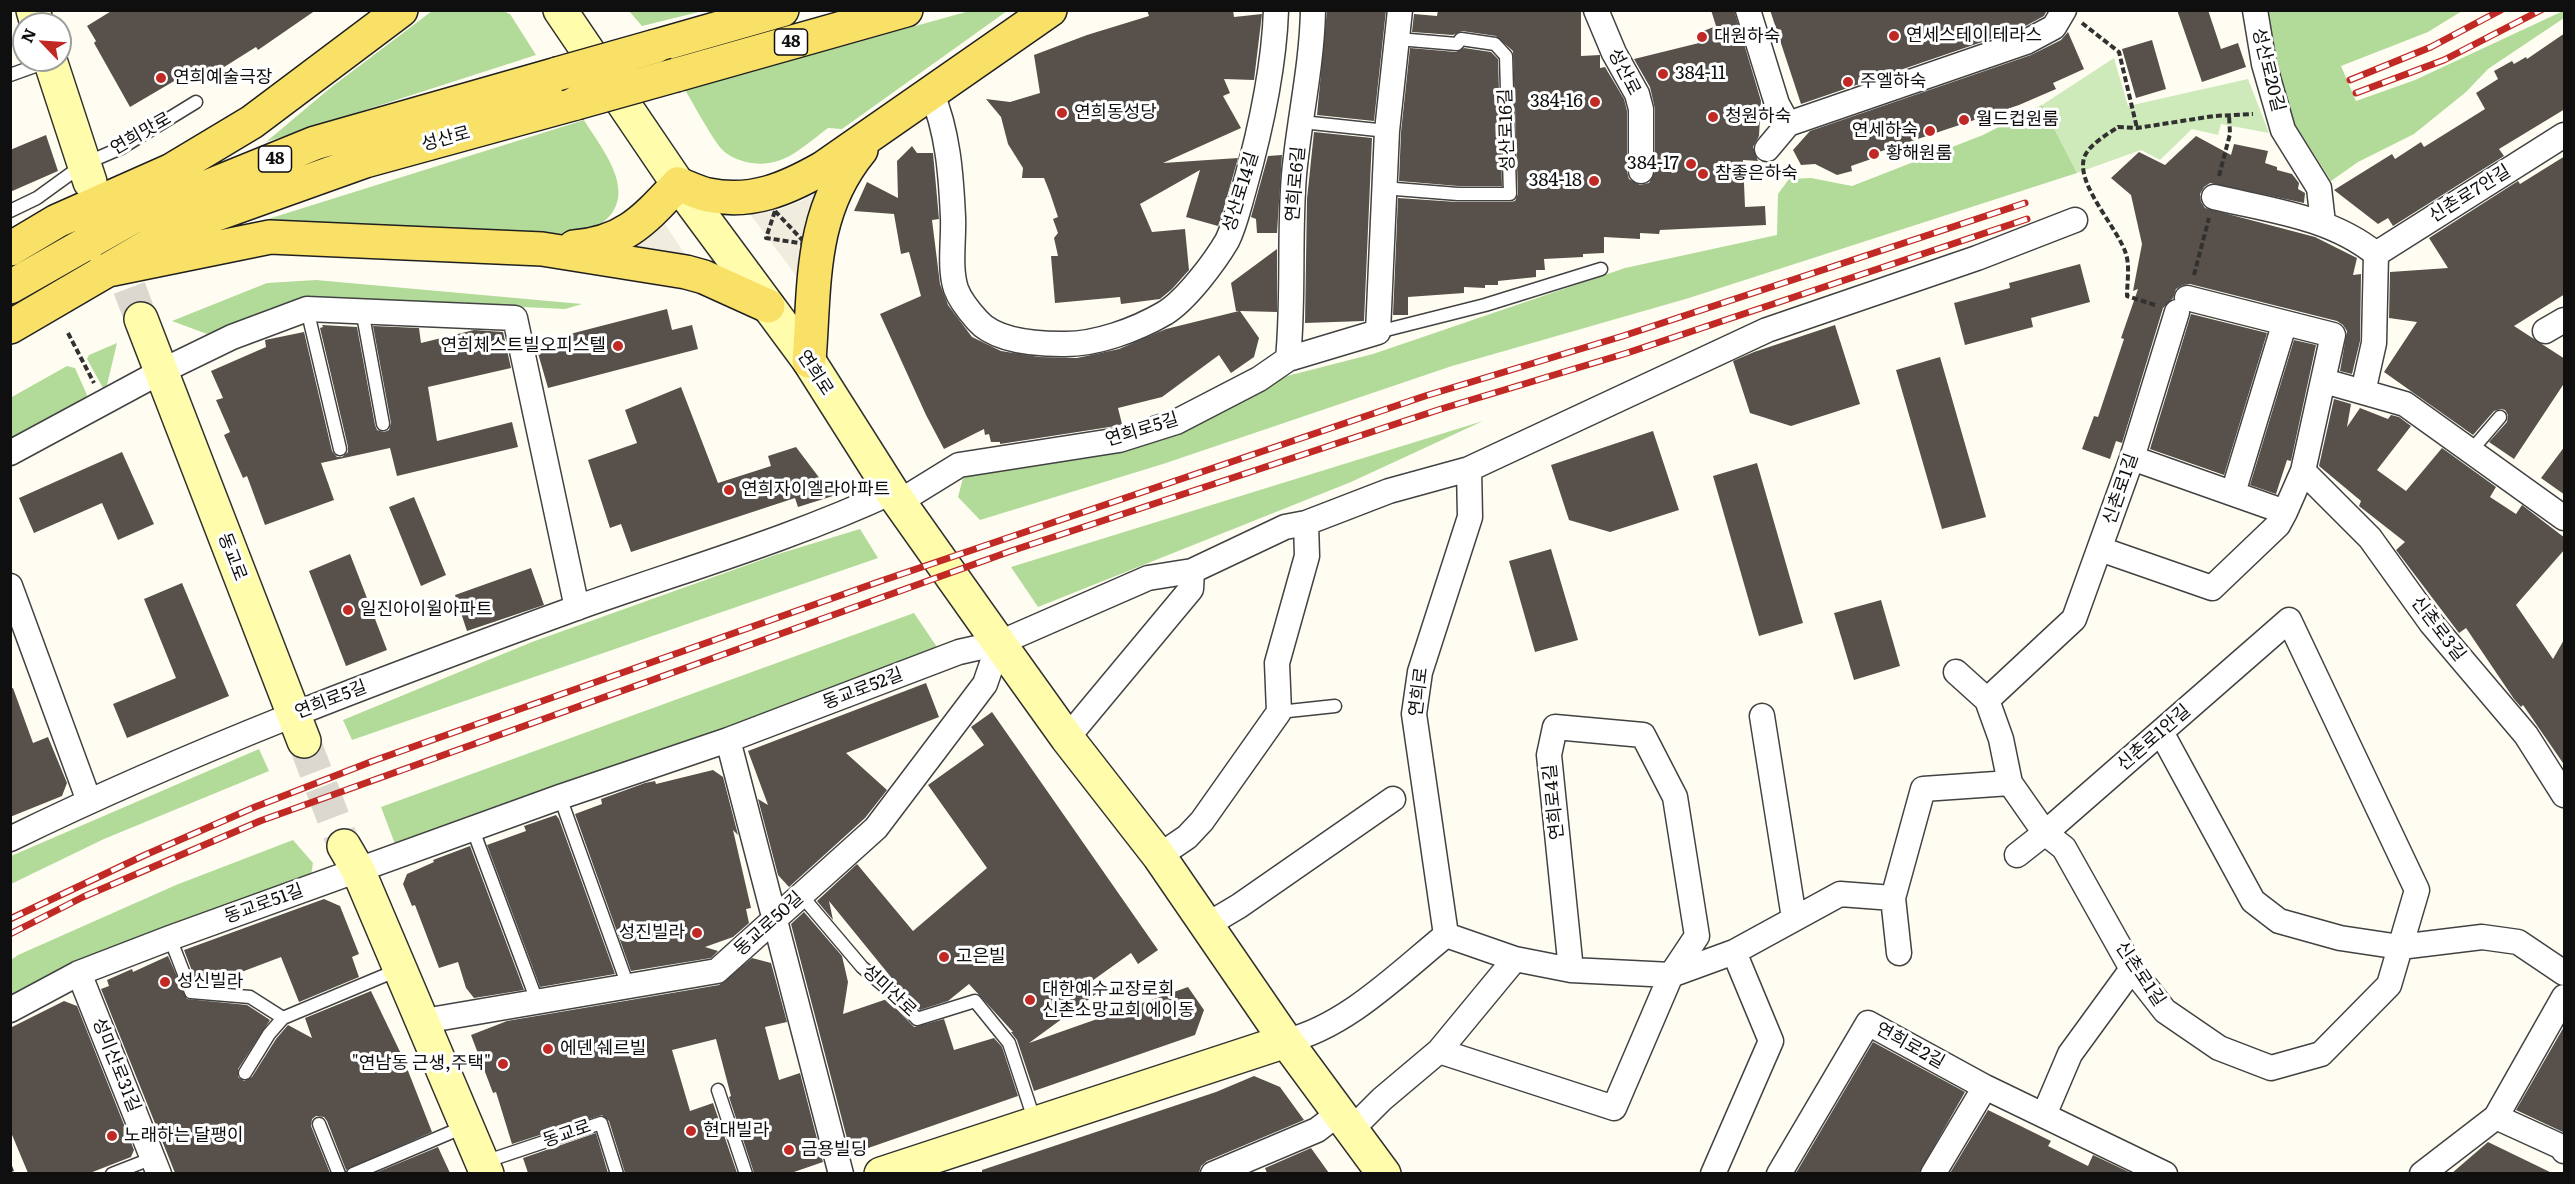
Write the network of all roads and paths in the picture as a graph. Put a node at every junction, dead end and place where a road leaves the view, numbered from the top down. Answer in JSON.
{"nodes":[{"id":1,"x":383,"y":10,"type":"edge"},
{"id":2,"x":401,"y":10,"type":"edge"},
{"id":3,"x":560,"y":10,"type":"edge"},
{"id":4,"x":782,"y":10,"type":"edge"},
{"id":5,"x":906,"y":10,"type":"edge"},
{"id":6,"x":1050,"y":10,"type":"edge"},
{"id":7,"x":1275,"y":10,"type":"edge"},
{"id":8,"x":1313,"y":10,"type":"edge"},
{"id":9,"x":1400,"y":10,"type":"edge"},
{"id":10,"x":1596,"y":10,"type":"edge"},
{"id":11,"x":1748,"y":10,"type":"edge"},
{"id":12,"x":2254,"y":10,"type":"edge"},
{"id":13,"x":2069,"y":14,"type":"edge"},
{"id":14,"x":1398,"y":39,"type":"junction"},
{"id":15,"x":361,"y":41,"type":"junction"},
{"id":16,"x":54,"y":72,"type":"edge"},
{"id":17,"x":931,"y":93,"type":"junction"},
{"id":18,"x":196,"y":102,"type":"dead end"},
{"id":19,"x":2254,"y":114,"type":"dead end"},
{"id":20,"x":2229,"y":115,"type":"junction"},
{"id":21,"x":1302,"y":122,"type":"junction"},
{"id":22,"x":1788,"y":124,"type":"junction"},
{"id":23,"x":882,"y":126,"type":"junction"},
{"id":24,"x":2137,"y":128,"type":"junction"},
{"id":25,"x":1387,"y":131,"type":"junction"},
{"id":26,"x":2565,"y":135,"type":"edge"},
{"id":27,"x":1767,"y":149,"type":"dead end"},
{"id":28,"x":1641,"y":171,"type":"dead end"},
{"id":29,"x":87,"y":173,"type":"junction"},
{"id":30,"x":678,"y":184,"type":"junction"},
{"id":31,"x":1383,"y":189,"type":"junction"},
{"id":32,"x":2214,"y":197,"type":"junction"},
{"id":33,"x":10,"y":211,"type":"edge"},
{"id":34,"x":775,"y":211,"type":"joint"},
{"id":35,"x":2075,"y":220,"type":"dead end"},
{"id":36,"x":2324,"y":223,"type":"junction"},
{"id":37,"x":10,"y":249,"type":"edge"},
{"id":38,"x":542,"y":249,"type":"junction"},
{"id":39,"x":2200,"y":254,"type":"dead end"},
{"id":40,"x":2376,"y":254,"type":"junction"},
{"id":41,"x":1601,"y":269,"type":"dead end"},
{"id":42,"x":103,"y":271,"type":"junction"},
{"id":43,"x":10,"y":287,"type":"edge"},
{"id":44,"x":2127,"y":296,"type":"dead end"},
{"id":45,"x":768,"y":306,"type":"junction"},
{"id":46,"x":307,"y":309,"type":"junction"},
{"id":47,"x":362,"y":310,"type":"junction"},
{"id":48,"x":141,"y":319,"type":"tunnel mouth"},
{"id":49,"x":2284,"y":325,"type":"junction"},
{"id":50,"x":10,"y":327,"type":"edge"},
{"id":51,"x":1378,"y":332,"type":"junction"},
{"id":52,"x":68,"y":333,"type":"dead end"},
{"id":53,"x":1288,"y":359,"type":"junction"},
{"id":54,"x":808,"y":361,"type":"junction"},
{"id":55,"x":160,"y":372,"type":"junction"},
{"id":56,"x":2324,"y":381,"type":"junction"},
{"id":57,"x":2364,"y":392,"type":"junction"},
{"id":58,"x":104,"y":403,"type":"junction"},
{"id":59,"x":2500,"y":417,"type":"dead end"},
{"id":60,"x":383,"y":423,"type":"dead end"},
{"id":61,"x":340,"y":449,"type":"dead end"},
{"id":62,"x":2470,"y":452,"type":"junction"},
{"id":63,"x":10,"y":453,"type":"edge"},
{"id":64,"x":2132,"y":458,"type":"junction"},
{"id":65,"x":1469,"y":469,"type":"junction"},
{"id":66,"x":2303,"y":471,"type":"junction"},
{"id":67,"x":2233,"y":493,"type":"junction"},
{"id":68,"x":896,"y":497,"type":"junction"},
{"id":69,"x":2285,"y":512,"type":"junction"},
{"id":70,"x":2565,"y":518,"type":"edge"},
{"id":71,"x":1306,"y":523,"type":"junction"},
{"id":72,"x":2100,"y":549,"type":"junction"},
{"id":73,"x":1192,"y":571,"type":"junction"},
{"id":74,"x":10,"y":586,"type":"edge"},
{"id":75,"x":577,"y":608,"type":"junction"},
{"id":76,"x":2289,"y":620,"type":"joint"},
{"id":77,"x":1006,"y":640,"type":"junction"},
{"id":78,"x":1956,"y":672,"type":"dead end"},
{"id":79,"x":1987,"y":700,"type":"junction"},
{"id":80,"x":1335,"y":706,"type":"dead end"},
{"id":81,"x":1279,"y":712,"type":"junction"},
{"id":82,"x":1762,"y":716,"type":"dead end"},
{"id":83,"x":299,"y":728,"type":"junction"},
{"id":84,"x":2161,"y":732,"type":"junction"},
{"id":85,"x":1066,"y":738,"type":"junction"},
{"id":86,"x":728,"y":740,"type":"junction"},
{"id":87,"x":2010,"y":783,"type":"junction"},
{"id":88,"x":2565,"y":795,"type":"edge"},
{"id":89,"x":560,"y":797,"type":"junction"},
{"id":90,"x":1393,"y":798,"type":"dead end"},
{"id":91,"x":89,"y":801,"type":"junction"},
{"id":92,"x":473,"y":830,"type":"junction"},
{"id":93,"x":2045,"y":833,"type":"junction"},
{"id":94,"x":10,"y":840,"type":"edge"},
{"id":95,"x":2017,"y":855,"type":"dead end"},
{"id":96,"x":1159,"y":856,"type":"junction"},
{"id":97,"x":351,"y":858,"type":"junction"},
{"id":98,"x":801,"y":896,"type":"junction"},
{"id":99,"x":1893,"y":898,"type":"junction"},
{"id":100,"x":1794,"y":918,"type":"junction"},
{"id":101,"x":773,"y":921,"type":"junction"},
{"id":102,"x":1207,"y":925,"type":"junction"},
{"id":103,"x":1446,"y":934,"type":"junction"},
{"id":104,"x":170,"y":938,"type":"junction"},
{"id":105,"x":2400,"y":947,"type":"junction"},
{"id":106,"x":1734,"y":952,"type":"junction"},
{"id":107,"x":1899,"y":953,"type":"dead end"},
{"id":108,"x":1515,"y":958,"type":"junction"},
{"id":109,"x":401,"y":969,"type":"junction"},
{"id":110,"x":2132,"y":969,"type":"junction"},
{"id":111,"x":1571,"y":970,"type":"junction"},
{"id":112,"x":79,"y":973,"type":"junction"},
{"id":113,"x":2565,"y":973,"type":"edge"},
{"id":114,"x":1671,"y":975,"type":"junction"},
{"id":115,"x":628,"y":986,"type":"junction"},
{"id":116,"x":2565,"y":997,"type":"edge"},
{"id":117,"x":537,"y":1001,"type":"junction"},
{"id":118,"x":10,"y":1010,"type":"edge"},
{"id":119,"x":283,"y":1018,"type":"junction"},
{"id":120,"x":424,"y":1021,"type":"junction"},
{"id":121,"x":1286,"y":1041,"type":"junction"},
{"id":122,"x":1439,"y":1051,"type":"junction"},
{"id":123,"x":245,"y":1073,"type":"dead end"},
{"id":124,"x":1985,"y":1087,"type":"junction"},
{"id":125,"x":718,"y":1090,"type":"dead end"},
{"id":126,"x":2044,"y":1115,"type":"junction"},
{"id":127,"x":2496,"y":1117,"type":"junction"},
{"id":128,"x":1345,"y":1122,"type":"junction"},
{"id":129,"x":1035,"y":1123,"type":"junction"},
{"id":130,"x":319,"y":1124,"type":"dead end"},
{"id":131,"x":467,"y":1126,"type":"junction"},
{"id":132,"x":2565,"y":1151,"type":"edge"},
{"id":133,"x":10,"y":1166,"type":"edge"},
{"id":134,"x":156,"y":1166,"type":"edge"},
{"id":135,"x":485,"y":1168,"type":"edge"},
{"id":136,"x":1220,"y":1172,"type":"edge"},
{"id":137,"x":13,"y":1173,"type":"edge"},
{"id":138,"x":112,"y":1173,"type":"edge"},
{"id":139,"x":339,"y":1173,"type":"edge"},
{"id":140,"x":353,"y":1173,"type":"edge"},
{"id":141,"x":617,"y":1173,"type":"edge"},
{"id":142,"x":746,"y":1173,"type":"edge"},
{"id":143,"x":841,"y":1173,"type":"edge"},
{"id":144,"x":881,"y":1173,"type":"edge"},
{"id":145,"x":1384,"y":1173,"type":"edge"},
{"id":146,"x":1713,"y":1173,"type":"edge"},
{"id":147,"x":1779,"y":1173,"type":"edge"},
{"id":148,"x":1933,"y":1173,"type":"edge"},
{"id":149,"x":2165,"y":1173,"type":"edge"},
{"id":150,"x":2422,"y":1173,"type":"edge"}],
"edges":[{"from":1,"to":15,"type":"main road"},
{"from":2,"to":15,"type":"main road"},
{"from":3,"to":30,"type":"main road","name":"연희로"},
{"from":4,"to":43,"type":"main road","name":"성산로","number":"48","bridge":true},
{"from":5,"to":42,"type":"main road","name":"성산로","number":"48","bridge":true},
{"from":6,"to":17,"type":"main road"},
{"from":7,"to":17,"type":"street","name":"성산로14길"},
{"from":8,"to":21,"type":"street","name":"연희로6길"},
{"from":9,"to":14,"type":"street"},
{"from":10,"to":28,"type":"street","name":"성산로"},
{"from":11,"to":22,"type":"street"},
{"from":12,"to":36,"type":"street","name":"성산로20길"},
{"from":13,"to":22,"type":"street"},
{"from":13,"to":24,"type":"path"},
{"from":14,"to":25,"type":"street"},
{"from":14,"to":31,"type":"lane","name":"성산로16길"},
{"from":15,"to":37,"type":"main road"},
{"from":16,"to":29,"type":"main road"},
{"from":17,"to":23,"type":"main road"},
{"from":18,"to":29,"type":"lane","name":"연희맛로"},
{"from":19,"to":20,"type":"path"},
{"from":20,"to":24,"type":"path"},
{"from":20,"to":32,"type":"path"},
{"from":21,"to":25,"type":"lane"},
{"from":21,"to":53,"type":"street","name":"연희로6길"},
{"from":22,"to":27,"type":"street"},
{"from":23,"to":30,"type":"main road"},
{"from":23,"to":54,"type":"main road"},
{"from":24,"to":44,"type":"path"},
{"from":25,"to":31,"type":"street"},
{"from":26,"to":40,"type":"street","name":"신촌로7안길"},
{"from":29,"to":33,"type":"lane","name":"연희맛로"},
{"from":30,"to":38,"type":"main road"},
{"from":30,"to":45,"type":"main road","name":"연희로"},
{"from":31,"to":51,"type":"street"},
{"from":32,"to":36,"type":"street"},
{"from":32,"to":39,"type":"path"},
{"from":34,"to":34,"type":"path"},
{"from":35,"to":65,"type":"street"},
{"from":36,"to":40,"type":"street"},
{"from":38,"to":42,"type":"main road"},
{"from":38,"to":45,"type":"main road"},
{"from":40,"to":57,"type":"street"},
{"from":41,"to":51,"type":"lane"},
{"from":42,"to":50,"type":"main road","name":"성산로","number":"48"},
{"from":45,"to":54,"type":"main road","name":"연희로"},
{"from":46,"to":47,"type":"street"},
{"from":46,"to":55,"type":"street"},
{"from":46,"to":61,"type":"lane"},
{"from":47,"to":60,"type":"lane"},
{"from":47,"to":75,"type":"street"},
{"from":48,"to":55,"type":"main road","name":"동교로"},
{"from":49,"to":56,"type":"street"},
{"from":49,"to":64,"type":"street","name":"신촌로1길"},
{"from":49,"to":67,"type":"street"},
{"from":51,"to":53,"type":"street","name":"연희로5길"},
{"from":52,"to":58,"type":"path"},
{"from":53,"to":68,"type":"street","name":"연희로5길"},
{"from":54,"to":68,"type":"main road","name":"연희로"},
{"from":55,"to":58,"type":"street"},
{"from":55,"to":83,"type":"main road","name":"동교로"},
{"from":56,"to":57,"type":"street"},
{"from":56,"to":66,"type":"street"},
{"from":57,"to":62,"type":"street"},
{"from":58,"to":63,"type":"street"},
{"from":59,"to":62,"type":"lane"},
{"from":62,"to":70,"type":"street"},
{"from":64,"to":67,"type":"street"},
{"from":64,"to":72,"type":"street","name":"신촌로1길"},
{"from":65,"to":71,"type":"street"},
{"from":65,"to":103,"type":"street","name":"연희로"},
{"from":66,"to":69,"type":"street"},
{"from":66,"to":88,"type":"street","name":"신촌로3길"},
{"from":67,"to":69,"type":"street"},
{"from":68,"to":75,"type":"street","name":"연희로5길"},
{"from":68,"to":77,"type":"main road","name":"연희로"},
{"from":69,"to":72,"type":"street"},
{"from":71,"to":73,"type":"street"},
{"from":71,"to":81,"type":"street"},
{"from":72,"to":79,"type":"street","name":"신촌로1길"},
{"from":73,"to":77,"type":"street"},
{"from":73,"to":85,"type":"street"},
{"from":74,"to":91,"type":"street"},
{"from":75,"to":83,"type":"street","name":"연희로5길"},
{"from":76,"to":84,"type":"street","name":"신촌로1안길"},
{"from":76,"to":105,"type":"street","name":"신촌로1길"},
{"from":77,"to":85,"type":"main road","name":"연희로"},
{"from":77,"to":86,"type":"street","name":"동교로52길"},
{"from":77,"to":98,"type":"street","name":"동교로50길"},
{"from":78,"to":79,"type":"street","name":"신촌로1길"},
{"from":79,"to":87,"type":"street","name":"신촌로1길"},
{"from":80,"to":81,"type":"lane"},
{"from":81,"to":96,"type":"street"},
{"from":82,"to":100,"type":"street"},
{"from":83,"to":91,"type":"street","name":"연희로5길"},
{"from":84,"to":93,"type":"street","name":"신촌로1안길"},
{"from":84,"to":105,"type":"street"},
{"from":85,"to":96,"type":"main road","name":"연희로"},
{"from":86,"to":89,"type":"street","name":"동교로52길"},
{"from":86,"to":101,"type":"street"},
{"from":87,"to":93,"type":"street","name":"신촌로1길"},
{"from":87,"to":99,"type":"street"},
{"from":89,"to":92,"type":"street","name":"동교로52길"},
{"from":89,"to":115,"type":"lane"},
{"from":90,"to":102,"type":"street"},
{"from":91,"to":94,"type":"street","name":"연희로5길"},
{"from":92,"to":97,"type":"street","name":"동교로52길"},
{"from":92,"to":117,"type":"lane"},
{"from":93,"to":95,"type":"street","name":"신촌로1안길"},
{"from":93,"to":110,"type":"street","name":"신촌로1길"},
{"from":96,"to":102,"type":"main road","name":"연희로"},
{"from":97,"to":104,"type":"street","name":"동교로51길"},
{"from":97,"to":109,"type":"main road","name":"동교로"},
{"from":98,"to":101,"type":"street","name":"동교로50길"},
{"from":98,"to":129,"type":"lane","name":"성미산로"},
{"from":99,"to":100,"type":"street"},
{"from":99,"to":107,"type":"street"},
{"from":100,"to":106,"type":"street"},
{"from":101,"to":115,"type":"street","name":"동교로50길"},
{"from":101,"to":143,"type":"street"},
{"from":102,"to":121,"type":"main road","name":"연희로"},
{"from":103,"to":108,"type":"street"},
{"from":103,"to":121,"type":"street"},
{"from":104,"to":112,"type":"street","name":"동교로51길"},
{"from":104,"to":119,"type":"lane"},
{"from":105,"to":110,"type":"street","name":"신촌로1길"},
{"from":105,"to":113,"type":"street"},
{"from":106,"to":114,"type":"street"},
{"from":106,"to":146,"type":"street"},
{"from":108,"to":111,"type":"street"},
{"from":108,"to":122,"type":"street"},
{"from":109,"to":119,"type":"lane"},
{"from":109,"to":120,"type":"main road","name":"동교로"},
{"from":110,"to":126,"type":"street"},
{"from":111,"to":114,"type":"street"},
{"from":111,"to":114,"type":"street","name":"연희로4길"},
{"from":112,"to":118,"type":"street","name":"동교로51길"},
{"from":112,"to":134,"type":"street","name":"성미산로31길"},
{"from":114,"to":122,"type":"street","name":"연희로4길"},
{"from":115,"to":117,"type":"street","name":"동교로50길"},
{"from":116,"to":127,"type":"street"},
{"from":117,"to":120,"type":"street","name":"동교로50길"},
{"from":119,"to":123,"type":"lane"},
{"from":120,"to":131,"type":"main road","name":"동교로"},
{"from":121,"to":128,"type":"main road","name":"연희로"},
{"from":121,"to":129,"type":"main road"},
{"from":122,"to":128,"type":"street"},
{"from":124,"to":126,"type":"street","name":"연희로2길"},
{"from":124,"to":147,"type":"street","name":"연희로2길"},
{"from":124,"to":148,"type":"street"},
{"from":125,"to":142,"type":"lane"},
{"from":126,"to":149,"type":"street","name":"연희로2길"},
{"from":127,"to":132,"type":"street"},
{"from":127,"to":150,"type":"street"},
{"from":128,"to":136,"type":"street"},
{"from":128,"to":145,"type":"main road","name":"연희로"},
{"from":129,"to":144,"type":"main road"},
{"from":130,"to":139,"type":"lane"},
{"from":131,"to":135,"type":"main road","name":"동교로"},
{"from":131,"to":140,"type":"lane"},
{"from":133,"to":137,"type":"path"},
{"from":134,"to":138,"type":"lane","name":"성미산로31길"},
{"from":135,"to":141,"type":"lane","name":"동교로"}]}
